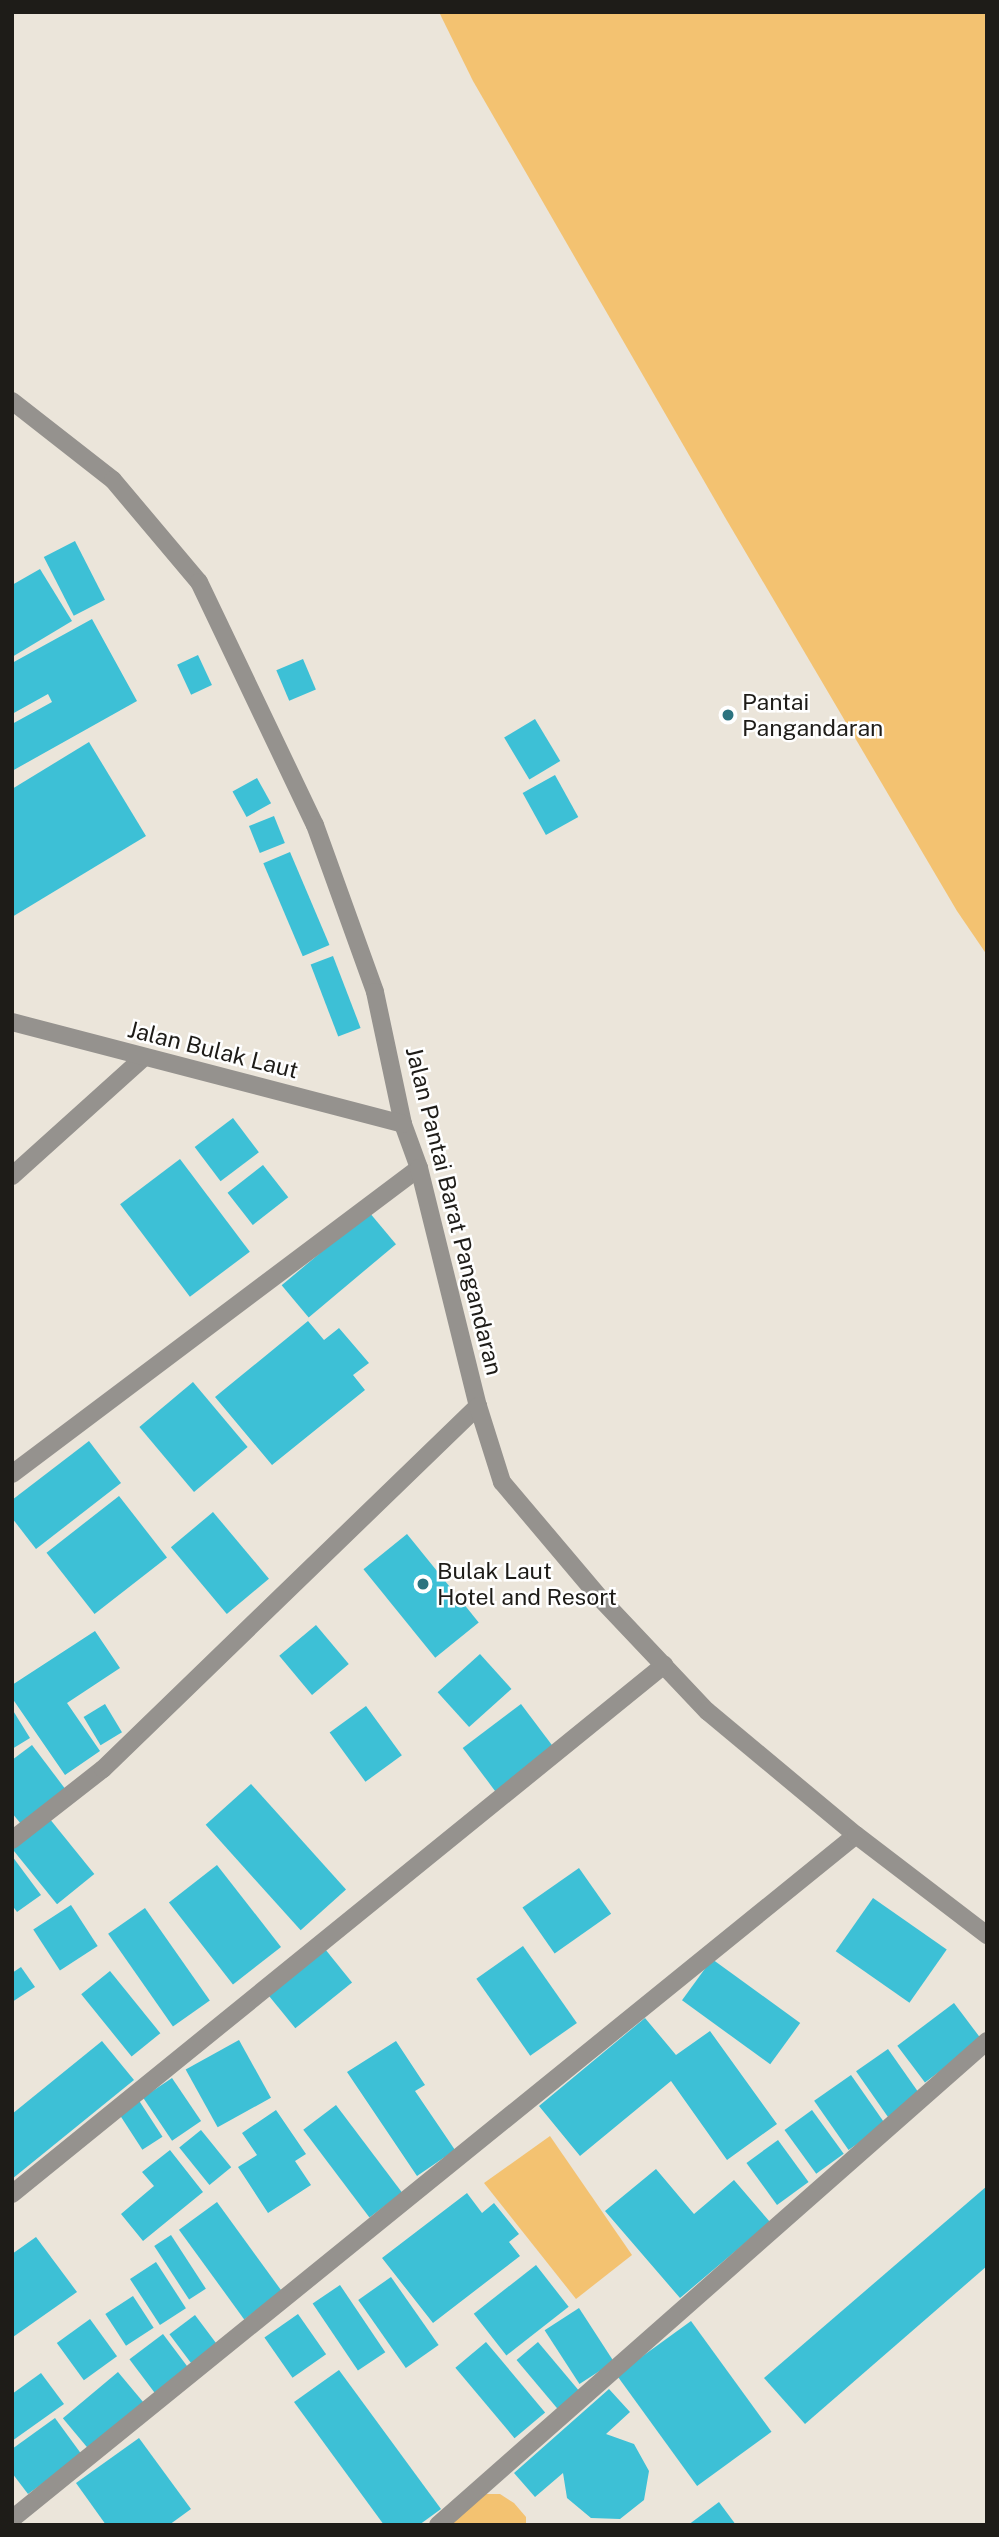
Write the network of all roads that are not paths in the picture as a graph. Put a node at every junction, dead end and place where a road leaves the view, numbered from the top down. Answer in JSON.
{"nodes":[{"id":1,"x":12,"y":401,"type":"edge"},
{"id":2,"x":12,"y":1022,"type":"edge"},
{"id":3,"x":143,"y":1058,"type":"junction"},
{"id":4,"x":403,"y":1124,"type":"junction"},
{"id":5,"x":419,"y":1168,"type":"junction"},
{"id":6,"x":12,"y":1176,"type":"edge"},
{"id":7,"x":478,"y":1406,"type":"junction"},
{"id":8,"x":12,"y":1474,"type":"edge"},
{"id":9,"x":664,"y":1665,"type":"junction"},
{"id":10,"x":856,"y":1835,"type":"junction"},
{"id":11,"x":12,"y":1840,"type":"edge"},
{"id":12,"x":987,"y":1935,"type":"edge"},
{"id":13,"x":987,"y":2041,"type":"edge"},
{"id":14,"x":12,"y":2193,"type":"edge"},
{"id":15,"x":12,"y":2519,"type":"edge"},
{"id":16,"x":438,"y":2525,"type":"edge"}],
"edges":[{"from":1,"to":4,"type":"street","name":"Jalan Pantai Barat Pangandaran"},
{"from":2,"to":3,"type":"street","name":"Jalan Bulak Laut"},
{"from":3,"to":4,"type":"street","name":"Jalan Bulak Laut"},
{"from":3,"to":6,"type":"street"},
{"from":4,"to":5,"type":"street","name":"Jalan Pantai Barat Pangandaran"},
{"from":5,"to":7,"type":"street","name":"Jalan Pantai Barat Pangandaran"},
{"from":5,"to":8,"type":"street"},
{"from":7,"to":9,"type":"street","name":"Jalan Pantai Barat Pangandaran"},
{"from":7,"to":11,"type":"street"},
{"from":9,"to":10,"type":"street","name":"Jalan Pantai Barat Pangandaran"},
{"from":9,"to":14,"type":"street"},
{"from":10,"to":12,"type":"street","name":"Jalan Pantai Barat Pangandaran"},
{"from":10,"to":15,"type":"street"},
{"from":13,"to":16,"type":"street"}]}
